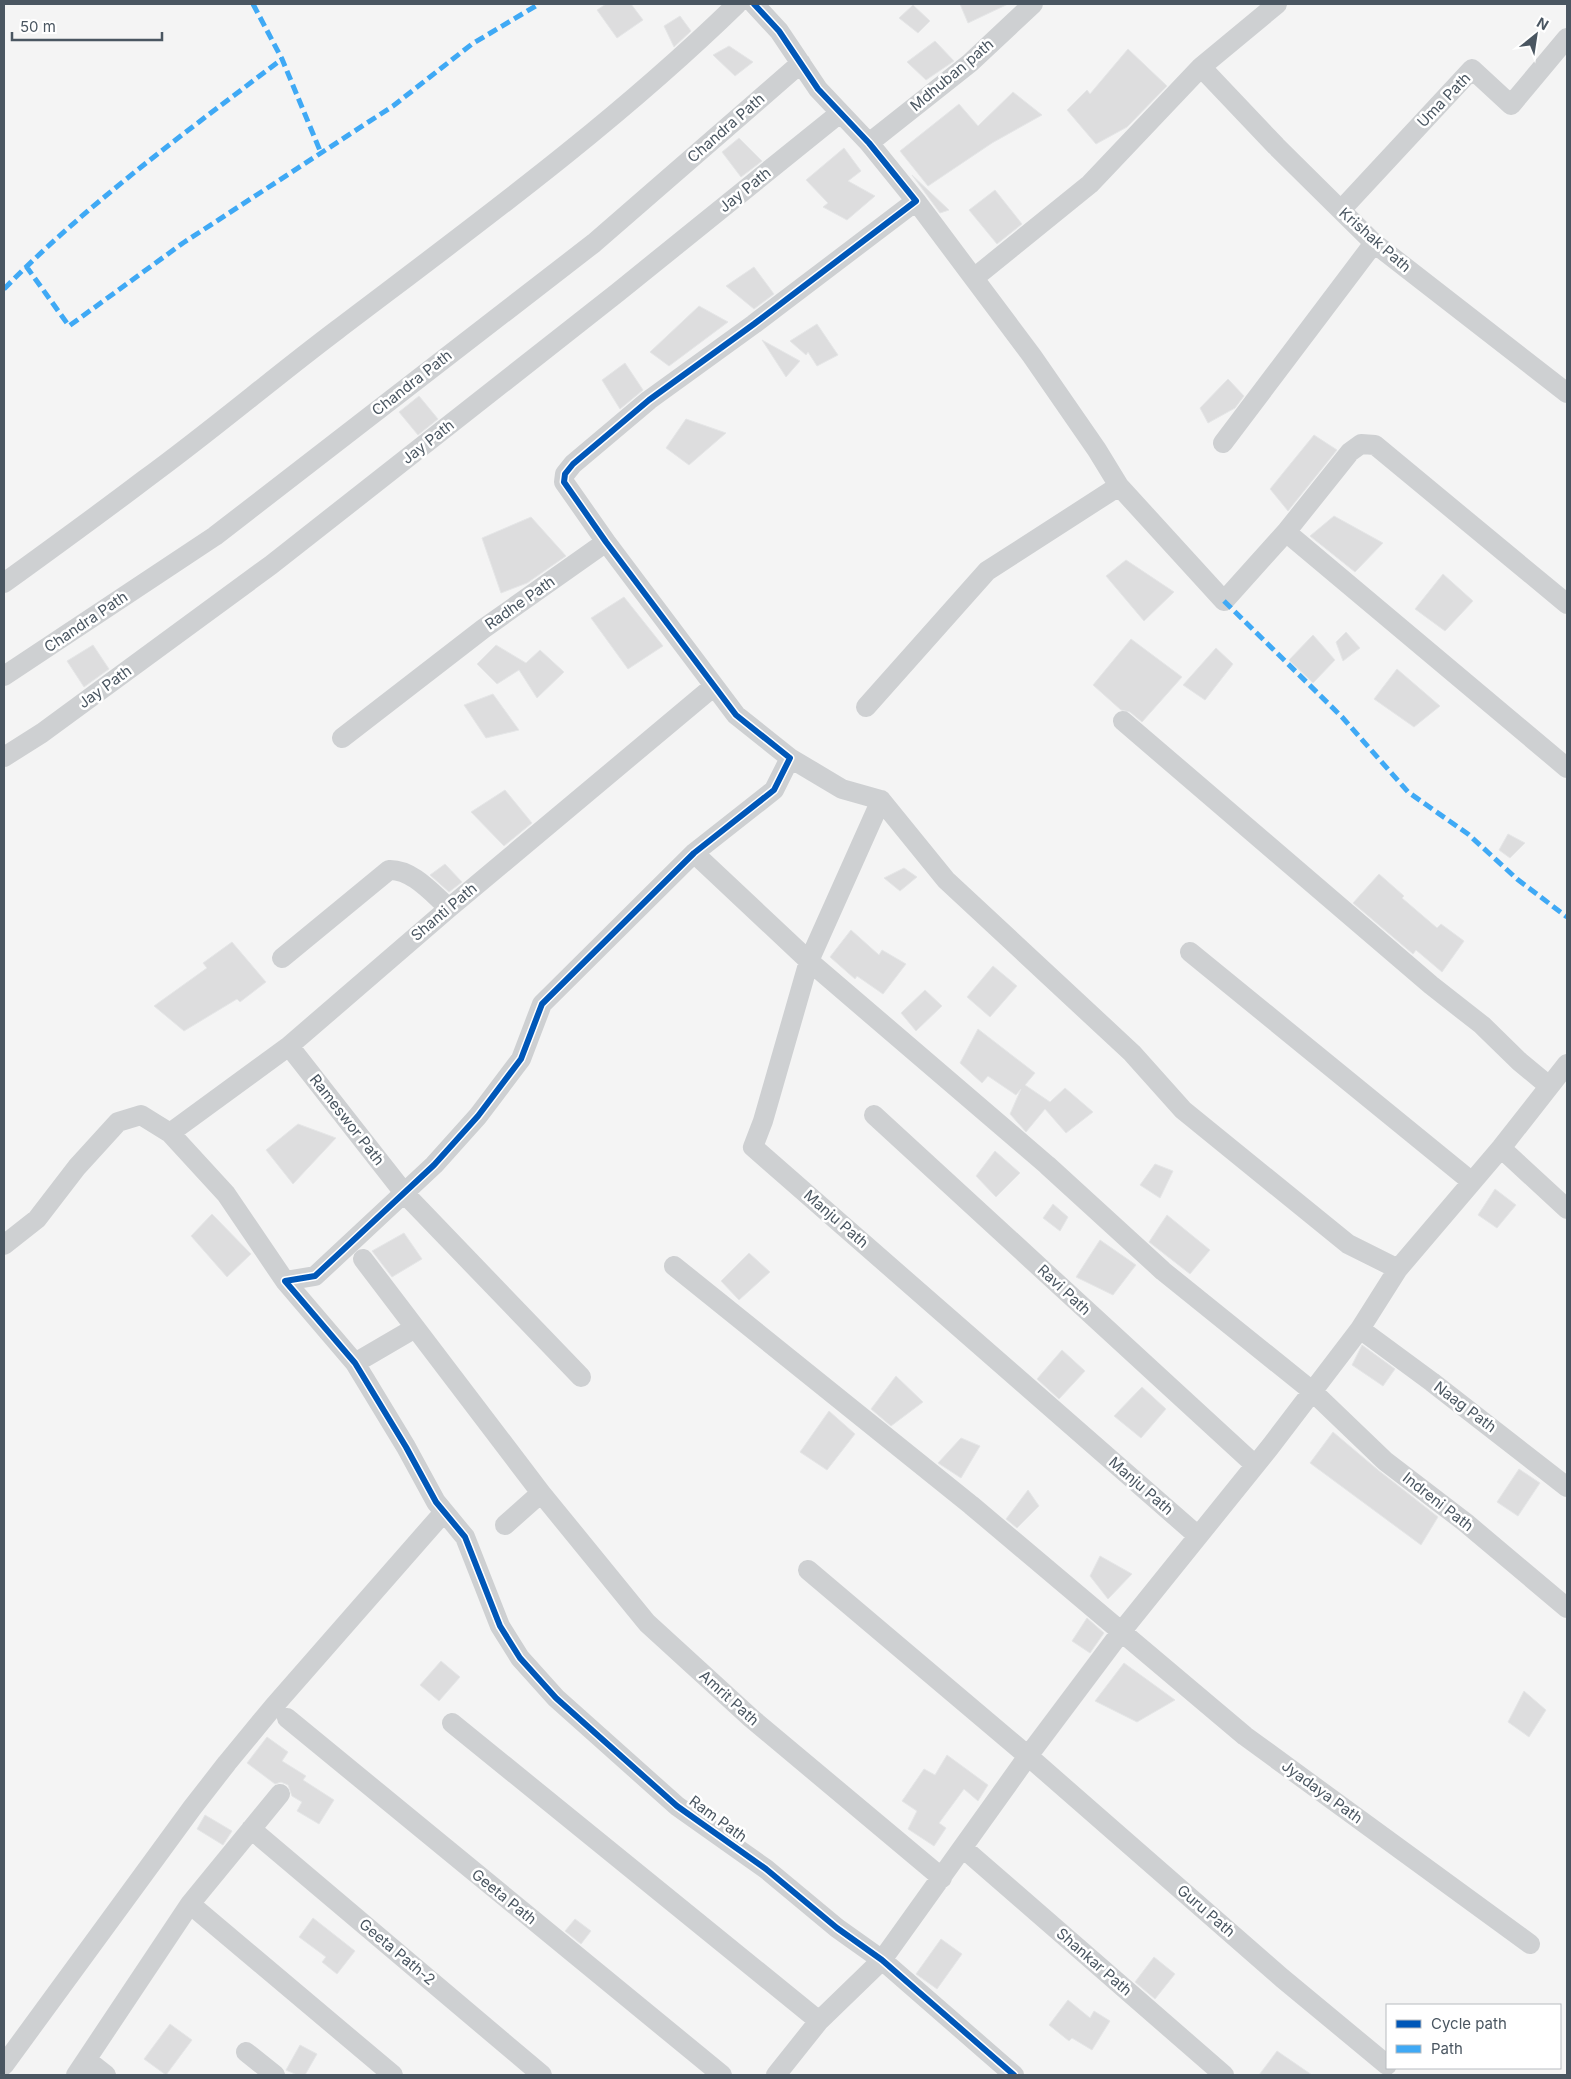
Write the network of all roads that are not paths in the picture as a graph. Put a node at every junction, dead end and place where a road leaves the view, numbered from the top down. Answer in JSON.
{"nodes":[{"id":1,"x":737,"y":4,"type":"edge"},
{"id":2,"x":754,"y":4,"type":"edge"},
{"id":3,"x":1033,"y":4,"type":"edge"},
{"id":4,"x":1277,"y":4,"type":"edge"},
{"id":5,"x":1567,"y":38,"type":"edge"},
{"id":6,"x":801,"y":63,"type":"junction"},
{"id":7,"x":1201,"y":67,"type":"junction"},
{"id":8,"x":840,"y":113,"type":"junction"},
{"id":9,"x":869,"y":143,"type":"junction"},
{"id":10,"x":916,"y":201,"type":"junction"},
{"id":11,"x":1341,"y":210,"type":"junction"},
{"id":12,"x":1374,"y":243,"type":"junction"},
{"id":13,"x":974,"y":278,"type":"junction"},
{"id":14,"x":1567,"y":393,"type":"edge"},
{"id":15,"x":1223,"y":443,"type":"dead end"},
{"id":16,"x":1120,"y":486,"type":"junction"},
{"id":17,"x":1286,"y":532,"type":"junction"},
{"id":18,"x":606,"y":542,"type":"junction"},
{"id":19,"x":4,"y":583,"type":"edge"},
{"id":20,"x":1567,"y":604,"type":"edge"},
{"id":21,"x":4,"y":676,"type":"edge"},
{"id":22,"x":714,"y":687,"type":"junction"},
{"id":23,"x":866,"y":707,"type":"dead end"},
{"id":24,"x":1123,"y":721,"type":"dead end"},
{"id":25,"x":342,"y":738,"type":"dead end"},
{"id":26,"x":4,"y":757,"type":"edge"},
{"id":27,"x":790,"y":758,"type":"junction"},
{"id":28,"x":1567,"y":768,"type":"edge"},
{"id":29,"x":881,"y":800,"type":"junction"},
{"id":30,"x":694,"y":853,"type":"junction"},
{"id":31,"x":449,"y":908,"type":"junction"},
{"id":32,"x":1190,"y":952,"type":"dead end"},
{"id":33,"x":282,"y":958,"type":"dead end"},
{"id":34,"x":809,"y":961,"type":"junction"},
{"id":35,"x":289,"y":1046,"type":"junction"},
{"id":36,"x":1567,"y":1064,"type":"edge"},
{"id":37,"x":1549,"y":1086,"type":"junction"},
{"id":38,"x":874,"y":1115,"type":"dead end"},
{"id":39,"x":170,"y":1133,"type":"junction"},
{"id":40,"x":1501,"y":1148,"type":"junction"},
{"id":41,"x":1472,"y":1182,"type":"junction"},
{"id":42,"x":405,"y":1194,"type":"junction"},
{"id":43,"x":1567,"y":1208,"type":"edge"},
{"id":44,"x":4,"y":1245,"type":"edge"},
{"id":45,"x":363,"y":1259,"type":"dead end"},
{"id":46,"x":674,"y":1266,"type":"dead end"},
{"id":47,"x":1398,"y":1269,"type":"junction"},
{"id":48,"x":285,"y":1281,"type":"junction"},
{"id":49,"x":416,"y":1328,"type":"junction"},
{"id":50,"x":1360,"y":1329,"type":"junction"},
{"id":51,"x":355,"y":1362,"type":"junction"},
{"id":52,"x":581,"y":1377,"type":"dead end"},
{"id":53,"x":1312,"y":1391,"type":"junction"},
{"id":54,"x":1255,"y":1465,"type":"junction"},
{"id":55,"x":1567,"y":1487,"type":"edge"},
{"id":56,"x":541,"y":1493,"type":"junction"},
{"id":57,"x":444,"y":1512,"type":"junction"},
{"id":58,"x":506,"y":1525,"type":"dead end"},
{"id":59,"x":1198,"y":1536,"type":"junction"},
{"id":60,"x":808,"y":1570,"type":"dead end"},
{"id":61,"x":1567,"y":1608,"type":"edge"},
{"id":62,"x":1121,"y":1632,"type":"junction"},
{"id":63,"x":287,"y":1718,"type":"dead end"},
{"id":64,"x":452,"y":1724,"type":"dead end"},
{"id":65,"x":1028,"y":1756,"type":"junction"},
{"id":66,"x":280,"y":1794,"type":"dead end"},
{"id":67,"x":251,"y":1829,"type":"junction"},
{"id":68,"x":964,"y":1848,"type":"junction"},
{"id":69,"x":942,"y":1878,"type":"junction"},
{"id":70,"x":190,"y":1904,"type":"junction"},
{"id":71,"x":1530,"y":1944,"type":"dead end"},
{"id":72,"x":882,"y":1960,"type":"junction"},
{"id":73,"x":819,"y":2021,"type":"junction"},
{"id":74,"x":246,"y":2052,"type":"dead end"},
{"id":75,"x":1386,"y":2063,"type":"edge"},
{"id":76,"x":4,"y":2065,"type":"edge"},
{"id":77,"x":82,"y":2068,"type":"edge"},
{"id":78,"x":106,"y":2075,"type":"edge"},
{"id":79,"x":275,"y":2075,"type":"edge"},
{"id":80,"x":393,"y":2075,"type":"edge"},
{"id":81,"x":542,"y":2075,"type":"edge"},
{"id":82,"x":722,"y":2075,"type":"edge"},
{"id":83,"x":776,"y":2075,"type":"edge"},
{"id":84,"x":1014,"y":2075,"type":"edge"},
{"id":85,"x":1224,"y":2075,"type":"edge"}],
"edges":[{"from":1,"to":19,"type":"street"},
{"from":2,"to":6,"type":"street"},
{"from":3,"to":9,"type":"street","name":"Mdhuban path"},
{"from":4,"to":7,"type":"street"},
{"from":5,"to":11,"type":"street","name":"Uma Path"},
{"from":6,"to":8,"type":"street"},
{"from":6,"to":21,"type":"street","name":"Chandra Path"},
{"from":7,"to":11,"type":"street","name":"Krishak Path"},
{"from":7,"to":13,"type":"street"},
{"from":8,"to":9,"type":"street"},
{"from":8,"to":26,"type":"street","name":"Jay Path"},
{"from":9,"to":10,"type":"street"},
{"from":10,"to":13,"type":"street"},
{"from":10,"to":18,"type":"street"},
{"from":11,"to":12,"type":"street","name":"Krishak Path"},
{"from":12,"to":14,"type":"street","name":"Krishak Path"},
{"from":12,"to":15,"type":"street"},
{"from":13,"to":16,"type":"street"},
{"from":16,"to":17,"type":"street"},
{"from":16,"to":23,"type":"street"},
{"from":17,"to":20,"type":"street"},
{"from":17,"to":28,"type":"street"},
{"from":18,"to":22,"type":"street"},
{"from":18,"to":25,"type":"street","name":"Radhe Path"},
{"from":22,"to":27,"type":"street"},
{"from":22,"to":31,"type":"street","name":"Shanti Path"},
{"from":24,"to":37,"type":"street"},
{"from":27,"to":29,"type":"street"},
{"from":27,"to":30,"type":"street"},
{"from":29,"to":34,"type":"street","name":"Manju Path"},
{"from":29,"to":47,"type":"street"},
{"from":30,"to":34,"type":"street","name":"Indreni Path"},
{"from":30,"to":42,"type":"street"},
{"from":31,"to":33,"type":"street"},
{"from":31,"to":35,"type":"street","name":"Shanti Path"},
{"from":32,"to":41,"type":"street"},
{"from":34,"to":53,"type":"street","name":"Indreni Path"},
{"from":34,"to":59,"type":"street","name":"Manju Path"},
{"from":35,"to":39,"type":"street","name":"Shanti Path"},
{"from":35,"to":42,"type":"street","name":"Rameswor Path"},
{"from":36,"to":37,"type":"street"},
{"from":37,"to":40,"type":"street"},
{"from":38,"to":54,"type":"street","name":"Ravi Path"},
{"from":39,"to":44,"type":"street","name":"Ram Path"},
{"from":39,"to":48,"type":"street","name":"Ram Path"},
{"from":40,"to":41,"type":"street"},
{"from":40,"to":43,"type":"street"},
{"from":41,"to":47,"type":"street"},
{"from":42,"to":48,"type":"street"},
{"from":42,"to":52,"type":"street","name":"Rameswor Path"},
{"from":45,"to":49,"type":"street","name":"Amrit Path"},
{"from":46,"to":62,"type":"street","name":"Jyadaya Path"},
{"from":47,"to":50,"type":"street"},
{"from":48,"to":51,"type":"street","name":"Ram Path"},
{"from":49,"to":51,"type":"street"},
{"from":49,"to":56,"type":"street","name":"Amrit Path"},
{"from":50,"to":53,"type":"street"},
{"from":50,"to":55,"type":"street","name":"Naag Path"},
{"from":51,"to":57,"type":"street","name":"Ram Path"},
{"from":53,"to":54,"type":"street"},
{"from":53,"to":61,"type":"street","name":"Indreni Path"},
{"from":54,"to":59,"type":"street"},
{"from":56,"to":58,"type":"street"},
{"from":56,"to":69,"type":"street","name":"Amrit Path"},
{"from":57,"to":72,"type":"street","name":"Ram Path"},
{"from":57,"to":76,"type":"street"},
{"from":59,"to":62,"type":"street"},
{"from":60,"to":65,"type":"street","name":"Guru Path"},
{"from":62,"to":65,"type":"street"},
{"from":62,"to":71,"type":"street","name":"Jyadaya Path"},
{"from":63,"to":82,"type":"street","name":"Geeta Path"},
{"from":64,"to":73,"type":"street"},
{"from":65,"to":68,"type":"street"},
{"from":65,"to":75,"type":"street","name":"Guru Path"},
{"from":66,"to":67,"type":"street"},
{"from":67,"to":70,"type":"street"},
{"from":67,"to":81,"type":"street","name":"Geeta Path-2"},
{"from":68,"to":69,"type":"street"},
{"from":68,"to":85,"type":"street","name":"Shankar Path"},
{"from":69,"to":72,"type":"street"},
{"from":70,"to":77,"type":"street"},
{"from":70,"to":80,"type":"street"},
{"from":72,"to":73,"type":"street"},
{"from":72,"to":84,"type":"street","name":"Ram Path"},
{"from":73,"to":83,"type":"street"},
{"from":74,"to":79,"type":"street"},
{"from":77,"to":78,"type":"street"}]}
